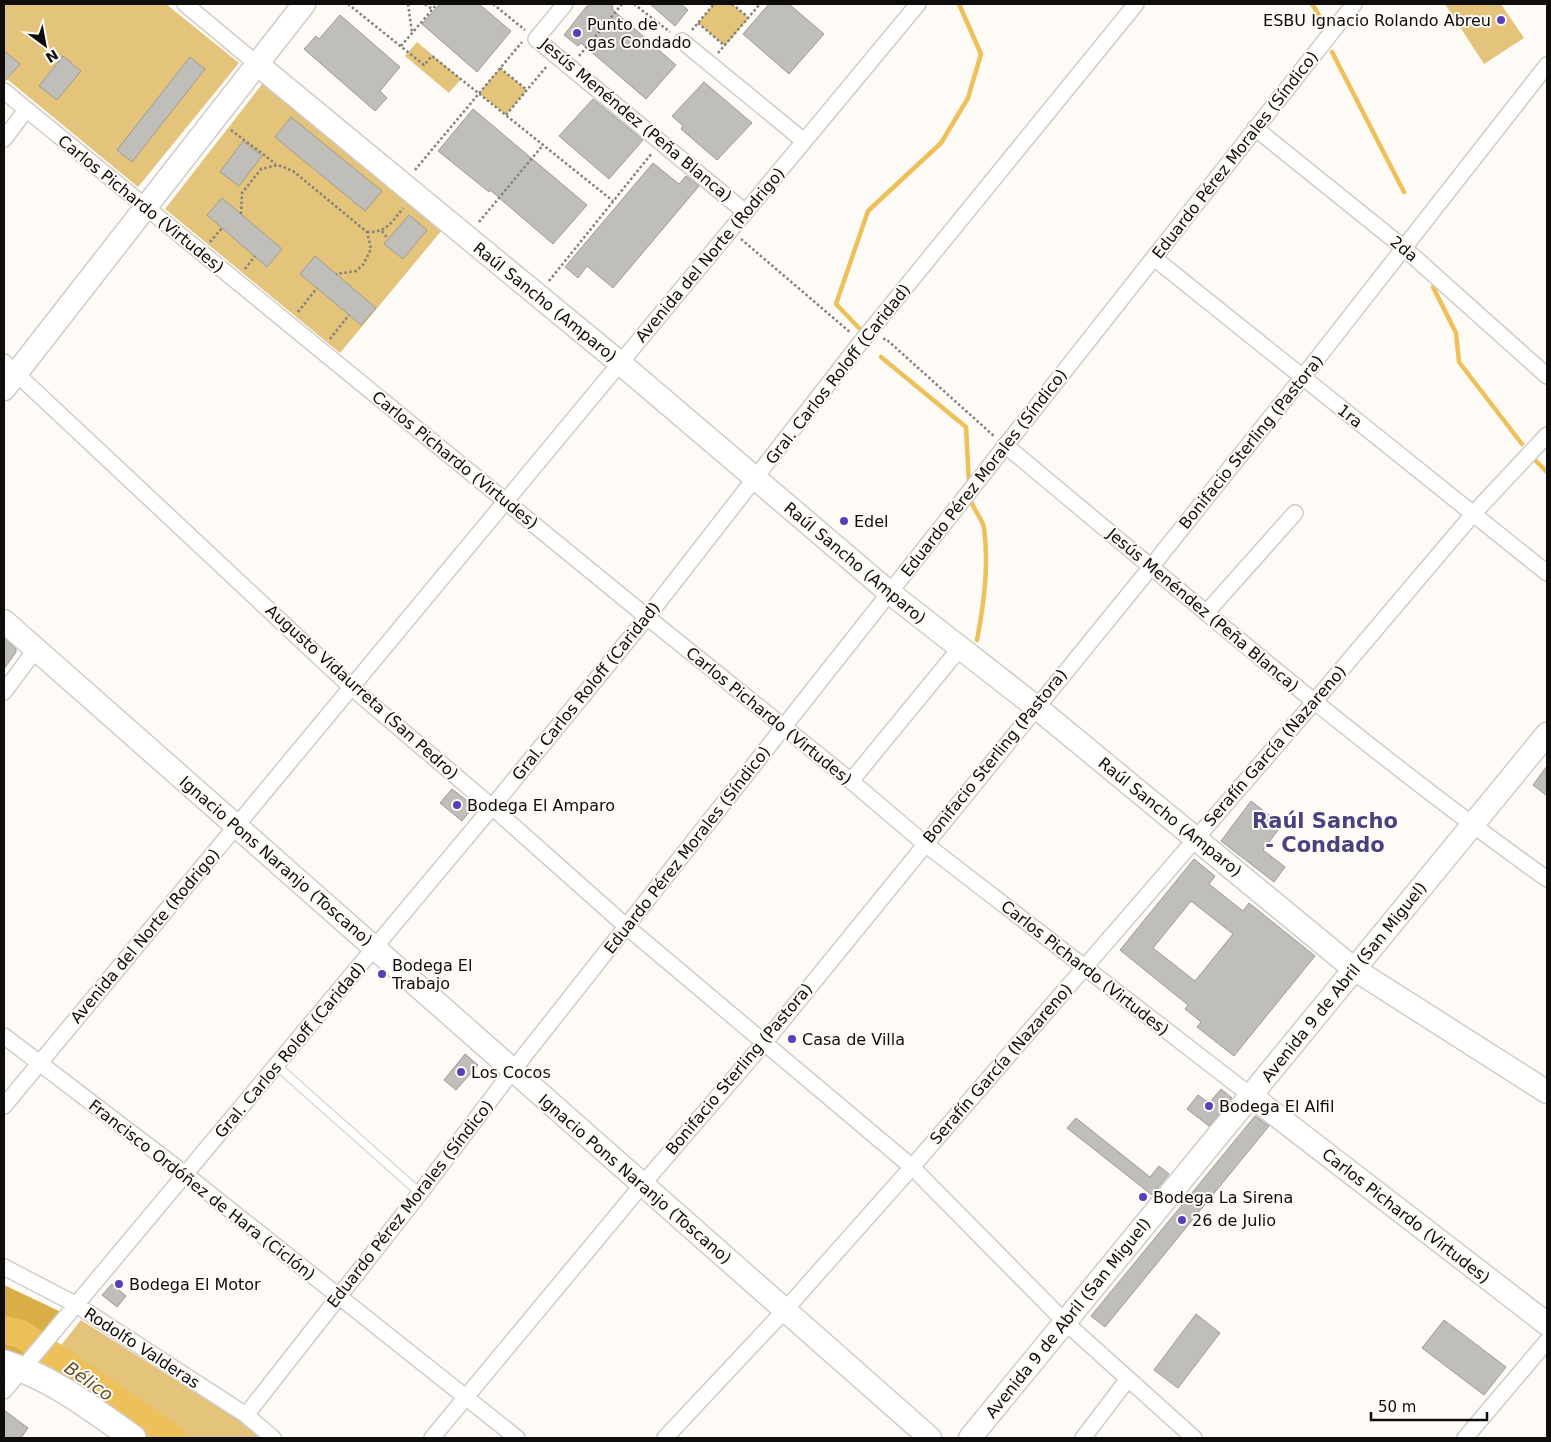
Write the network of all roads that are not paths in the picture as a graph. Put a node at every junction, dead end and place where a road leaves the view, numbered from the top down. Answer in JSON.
{"nodes":[{"id":1,"x":185,"y":4,"type":"edge"},
{"id":2,"x":304,"y":4,"type":"edge"},
{"id":3,"x":566,"y":4,"type":"edge"},
{"id":4,"x":918,"y":4,"type":"edge"},
{"id":5,"x":1136,"y":4,"type":"edge"},
{"id":6,"x":1354,"y":4,"type":"edge"},
{"id":7,"x":682,"y":42,"type":"road end"},
{"id":8,"x":257,"y":64,"type":"junction"},
{"id":9,"x":1547,"y":65,"type":"edge"},
{"id":10,"x":4,"y":91,"type":"edge"},
{"id":11,"x":26,"y":110,"type":"junction"},
{"id":12,"x":1255,"y":128,"type":"junction"},
{"id":13,"x":4,"y":139,"type":"edge"},
{"id":14,"x":804,"y":141,"type":"junction"},
{"id":15,"x":144,"y":208,"type":"junction"},
{"id":16,"x":745,"y":212,"type":"junction"},
{"id":17,"x":1404,"y":248,"type":"junction"},
{"id":18,"x":1154,"y":258,"type":"junction"},
{"id":19,"x":620,"y":363,"type":"junction"},
{"id":20,"x":8,"y":374,"type":"edge"},
{"id":21,"x":1547,"y":376,"type":"edge"},
{"id":22,"x":1302,"y":378,"type":"junction"},
{"id":23,"x":1547,"y":435,"type":"edge"},
{"id":24,"x":1005,"y":446,"type":"junction"},
{"id":25,"x":755,"y":479,"type":"junction"},
{"id":26,"x":506,"y":500,"type":"junction"},
{"id":27,"x":1295,"y":513,"type":"dead end"},
{"id":28,"x":1474,"y":513,"type":"junction"},
{"id":29,"x":1151,"y":567,"type":"junction"},
{"id":30,"x":1547,"y":573,"type":"edge"},
{"id":31,"x":890,"y":593,"type":"junction"},
{"id":32,"x":1206,"y":613,"type":"junction"},
{"id":33,"x":646,"y":618,"type":"junction"},
{"id":34,"x":4,"y":621,"type":"edge"},
{"id":35,"x":960,"y":648,"type":"junction"},
{"id":36,"x":36,"y":650,"type":"junction"},
{"id":37,"x":351,"y":687,"type":"junction"},
{"id":38,"x":4,"y":692,"type":"edge"},
{"id":39,"x":1314,"y":702,"type":"junction"},
{"id":40,"x":1036,"y":707,"type":"junction"},
{"id":41,"x":783,"y":727,"type":"junction"},
{"id":42,"x":1547,"y":734,"type":"edge"},
{"id":43,"x":851,"y":781,"type":"junction"},
{"id":44,"x":492,"y":807,"type":"junction"},
{"id":45,"x":236,"y":826,"type":"junction"},
{"id":46,"x":1472,"y":826,"type":"junction"},
{"id":47,"x":1195,"y":837,"type":"junction"},
{"id":48,"x":924,"y":843,"type":"junction"},
{"id":49,"x":1547,"y":879,"type":"edge"},
{"id":50,"x":627,"y":927,"type":"junction"},
{"id":51,"x":375,"y":949,"type":"junction"},
{"id":52,"x":1084,"y":968,"type":"junction"},
{"id":53,"x":1354,"y":969,"type":"junction"},
{"id":54,"x":4,"y":1036,"type":"edge"},
{"id":55,"x":764,"y":1043,"type":"junction"},
{"id":56,"x":39,"y":1064,"type":"junction"},
{"id":57,"x":277,"y":1066,"type":"junction"},
{"id":58,"x":513,"y":1070,"type":"junction"},
{"id":59,"x":1547,"y":1092,"type":"edge"},
{"id":60,"x":1250,"y":1095,"type":"junction"},
{"id":61,"x":4,"y":1106,"type":"edge"},
{"id":62,"x":912,"y":1168,"type":"junction"},
{"id":63,"x":185,"y":1174,"type":"junction"},
{"id":64,"x":642,"y":1184,"type":"junction"},
{"id":65,"x":420,"y":1194,"type":"junction"},
{"id":66,"x":4,"y":1267,"type":"edge"},
{"id":67,"x":339,"y":1297,"type":"junction"},
{"id":68,"x":75,"y":1304,"type":"junction"},
{"id":69,"x":785,"y":1310,"type":"junction"},
{"id":70,"x":1066,"y":1323,"type":"junction"},
{"id":71,"x":1547,"y":1324,"type":"edge"},
{"id":72,"x":1547,"y":1340,"type":"edge"},
{"id":73,"x":18,"y":1364,"type":"edge"},
{"id":74,"x":1128,"y":1379,"type":"junction"},
{"id":75,"x":4,"y":1391,"type":"edge"},
{"id":76,"x":466,"y":1399,"type":"junction"},
{"id":77,"x":246,"y":1415,"type":"junction"},
{"id":78,"x":133,"y":1438,"type":"edge"},
{"id":79,"x":274,"y":1438,"type":"edge"},
{"id":80,"x":432,"y":1438,"type":"edge"},
{"id":81,"x":517,"y":1438,"type":"edge"},
{"id":82,"x":665,"y":1438,"type":"edge"},
{"id":83,"x":930,"y":1438,"type":"edge"},
{"id":84,"x":970,"y":1438,"type":"edge"},
{"id":85,"x":1083,"y":1438,"type":"edge"},
{"id":86,"x":1194,"y":1438,"type":"edge"},
{"id":87,"x":1465,"y":1438,"type":"edge"}],
"edges":[{"from":1,"to":8,"type":"street","name":"Raúl Sancho (Amparo)"},
{"from":2,"to":8,"type":"street"},
{"from":3,"to":16,"type":"street","name":"Jesús Menéndez (Peña Blanca)"},
{"from":4,"to":14,"type":"street","name":"Avenida del Norte (Rodrigo)"},
{"from":5,"to":25,"type":"street","name":"Gral. Carlos Roloff (Caridad)"},
{"from":6,"to":12,"type":"street","name":"Eduardo Pérez Morales (Síndico)"},
{"from":7,"to":14,"type":"street"},
{"from":8,"to":15,"type":"street"},
{"from":8,"to":19,"type":"street","name":"Raúl Sancho (Amparo)"},
{"from":9,"to":17,"type":"street","name":"Bonifacio Sterling (Pastora)"},
{"from":10,"to":11,"type":"street","name":"Carlos Pichardo (Virtudes)"},
{"from":11,"to":13,"type":"street"},
{"from":11,"to":15,"type":"street","name":"Carlos Pichardo (Virtudes)"},
{"from":12,"to":17,"type":"street","name":"2da"},
{"from":12,"to":18,"type":"street","name":"Eduardo Pérez Morales (Síndico)"},
{"from":14,"to":16,"type":"street","name":"Avenida del Norte (Rodrigo)"},
{"from":15,"to":20,"type":"street"},
{"from":15,"to":26,"type":"street","name":"Carlos Pichardo (Virtudes)"},
{"from":16,"to":19,"type":"street","name":"Avenida del Norte (Rodrigo)"},
{"from":17,"to":21,"type":"street","name":"2da"},
{"from":17,"to":22,"type":"street","name":"Bonifacio Sterling (Pastora)"},
{"from":18,"to":22,"type":"street","name":"1ra"},
{"from":18,"to":24,"type":"street","name":"Eduardo Pérez Morales (Síndico)"},
{"from":19,"to":25,"type":"street","name":"Raúl Sancho (Amparo)"},
{"from":19,"to":26,"type":"street","name":"Avenida del Norte (Rodrigo)"},
{"from":20,"to":37,"type":"street","name":"Augusto Vidaurreta (San Pedro)"},
{"from":22,"to":28,"type":"street","name":"1ra"},
{"from":22,"to":29,"type":"street","name":"Bonifacio Sterling (Pastora)"},
{"from":23,"to":28,"type":"street","name":"Serafín García (Nazareno)"},
{"from":24,"to":29,"type":"street","name":"Jesús Menéndez (Peña Blanca)"},
{"from":24,"to":31,"type":"street","name":"Eduardo Pérez Morales (Síndico)"},
{"from":25,"to":31,"type":"street","name":"Raúl Sancho (Amparo)"},
{"from":25,"to":33,"type":"street","name":"Gral. Carlos Roloff (Caridad)"},
{"from":26,"to":33,"type":"street","name":"Carlos Pichardo (Virtudes)"},
{"from":26,"to":37,"type":"street","name":"Avenida del Norte (Rodrigo)"},
{"from":27,"to":32,"type":"street"},
{"from":28,"to":30,"type":"street","name":"1ra"},
{"from":28,"to":39,"type":"street","name":"Serafín García (Nazareno)"},
{"from":29,"to":32,"type":"street","name":"Jesús Menéndez (Peña Blanca)"},
{"from":29,"to":40,"type":"street","name":"Bonifacio Sterling (Pastora)"},
{"from":31,"to":35,"type":"street","name":"Raúl Sancho (Amparo)"},
{"from":31,"to":41,"type":"street","name":"Eduardo Pérez Morales (Síndico)"},
{"from":32,"to":39,"type":"street","name":"Jesús Menéndez (Peña Blanca)"},
{"from":33,"to":41,"type":"street","name":"Carlos Pichardo (Virtudes)"},
{"from":33,"to":44,"type":"street","name":"Gral. Carlos Roloff (Caridad)"},
{"from":34,"to":36,"type":"street","name":"Ignacio Pons Naranjo (Toscano)"},
{"from":35,"to":40,"type":"street","name":"Raúl Sancho (Amparo)"},
{"from":35,"to":43,"type":"street"},
{"from":36,"to":38,"type":"street"},
{"from":36,"to":45,"type":"street","name":"Ignacio Pons Naranjo (Toscano)"},
{"from":37,"to":44,"type":"street","name":"Augusto Vidaurreta (San Pedro)"},
{"from":37,"to":45,"type":"street","name":"Avenida del Norte (Rodrigo)"},
{"from":39,"to":46,"type":"street","name":"Jesús Menéndez (Peña Blanca)"},
{"from":39,"to":47,"type":"street","name":"Serafín García (Nazareno)"},
{"from":40,"to":47,"type":"street","name":"Raúl Sancho (Amparo)"},
{"from":40,"to":48,"type":"street","name":"Bonifacio Sterling (Pastora)"},
{"from":41,"to":43,"type":"street","name":"Carlos Pichardo (Virtudes)"},
{"from":41,"to":50,"type":"street","name":"Eduardo Pérez Morales (Síndico)"},
{"from":42,"to":46,"type":"street","name":"Avenida 9 de Abril (San Miguel)"},
{"from":43,"to":48,"type":"street","name":"Carlos Pichardo (Virtudes)"},
{"from":44,"to":50,"type":"street","name":"Augusto Vidaurreta (San Pedro)"},
{"from":44,"to":51,"type":"street","name":"Gral. Carlos Roloff (Caridad)"},
{"from":45,"to":51,"type":"street","name":"Ignacio Pons Naranjo (Toscano)"},
{"from":45,"to":56,"type":"street","name":"Avenida del Norte (Rodrigo)"},
{"from":46,"to":49,"type":"street","name":"Jesús Menéndez (Peña Blanca)"},
{"from":46,"to":53,"type":"street","name":"Avenida 9 de Abril (San Miguel)"},
{"from":47,"to":52,"type":"street","name":"Serafín García (Nazareno)"},
{"from":47,"to":53,"type":"street","name":"Raúl Sancho (Amparo)"},
{"from":48,"to":52,"type":"street","name":"Carlos Pichardo (Virtudes)"},
{"from":48,"to":55,"type":"street","name":"Bonifacio Sterling (Pastora)"},
{"from":50,"to":55,"type":"street","name":"Augusto Vidaurreta (San Pedro)"},
{"from":50,"to":58,"type":"street","name":"Eduardo Pérez Morales (Síndico)"},
{"from":51,"to":57,"type":"street","name":"Gral. Carlos Roloff (Caridad)"},
{"from":51,"to":58,"type":"street","name":"Ignacio Pons Naranjo (Toscano)"},
{"from":52,"to":60,"type":"street","name":"Carlos Pichardo (Virtudes)"},
{"from":52,"to":62,"type":"street","name":"Serafín García (Nazareno)"},
{"from":53,"to":59,"type":"street","name":"Raúl Sancho (Amparo)"},
{"from":53,"to":60,"type":"street","name":"Avenida 9 de Abril (San Miguel)"},
{"from":54,"to":56,"type":"street","name":"Francisco Ordóñez de Hara (Ciclón)"},
{"from":55,"to":62,"type":"street","name":"Augusto Vidaurreta (San Pedro)"},
{"from":55,"to":64,"type":"street","name":"Bonifacio Sterling (Pastora)"},
{"from":56,"to":61,"type":"street","name":"Avenida del Norte (Rodrigo)"},
{"from":56,"to":63,"type":"street","name":"Francisco Ordóñez de Hara (Ciclón)"},
{"from":57,"to":63,"type":"street","name":"Gral. Carlos Roloff (Caridad)"},
{"from":57,"to":65,"type":"lane"},
{"from":58,"to":64,"type":"street","name":"Ignacio Pons Naranjo (Toscano)"},
{"from":58,"to":65,"type":"street","name":"Eduardo Pérez Morales (Síndico)"},
{"from":60,"to":70,"type":"street","name":"Avenida 9 de Abril (San Miguel)"},
{"from":60,"to":71,"type":"street","name":"Carlos Pichardo (Virtudes)"},
{"from":62,"to":69,"type":"street","name":"Serafín García (Nazareno)"},
{"from":62,"to":70,"type":"street","name":"Augusto Vidaurreta (San Pedro)"},
{"from":63,"to":67,"type":"street","name":"Francisco Ordóñez de Hara (Ciclón)"},
{"from":63,"to":68,"type":"street","name":"Gral. Carlos Roloff (Caridad)"},
{"from":64,"to":69,"type":"street","name":"Ignacio Pons Naranjo (Toscano)"},
{"from":64,"to":76,"type":"street","name":"Bonifacio Sterling (Pastora)"},
{"from":65,"to":67,"type":"street","name":"Eduardo Pérez Morales (Síndico)"},
{"from":66,"to":68,"type":"street","name":"Rodolfo Valderas"},
{"from":67,"to":76,"type":"street","name":"Francisco Ordóñez de Hara (Ciclón)"},
{"from":67,"to":77,"type":"street","name":"Eduardo Pérez Morales (Síndico)"},
{"from":68,"to":73,"type":"street","name":"Gral. Carlos Roloff (Caridad)"},
{"from":68,"to":77,"type":"street","name":"Rodolfo Valderas"},
{"from":69,"to":82,"type":"street","name":"Serafín García (Nazareno)"},
{"from":69,"to":83,"type":"street","name":"Ignacio Pons Naranjo (Toscano)"},
{"from":70,"to":74,"type":"street","name":"Augusto Vidaurreta (San Pedro)"},
{"from":70,"to":84,"type":"street","name":"Avenida 9 de Abril (San Miguel)"},
{"from":72,"to":87,"type":"street"},
{"from":73,"to":75,"type":"street","name":"Gral. Carlos Roloff (Caridad)"},
{"from":73,"to":78,"type":"main road"},
{"from":74,"to":85,"type":"street"},
{"from":74,"to":86,"type":"street","name":"Augusto Vidaurreta (San Pedro)"},
{"from":76,"to":80,"type":"street","name":"Bonifacio Sterling (Pastora)"},
{"from":76,"to":81,"type":"street","name":"Francisco Ordóñez de Hara (Ciclón)"},
{"from":77,"to":79,"type":"street","name":"Rodolfo Valderas"}]}
